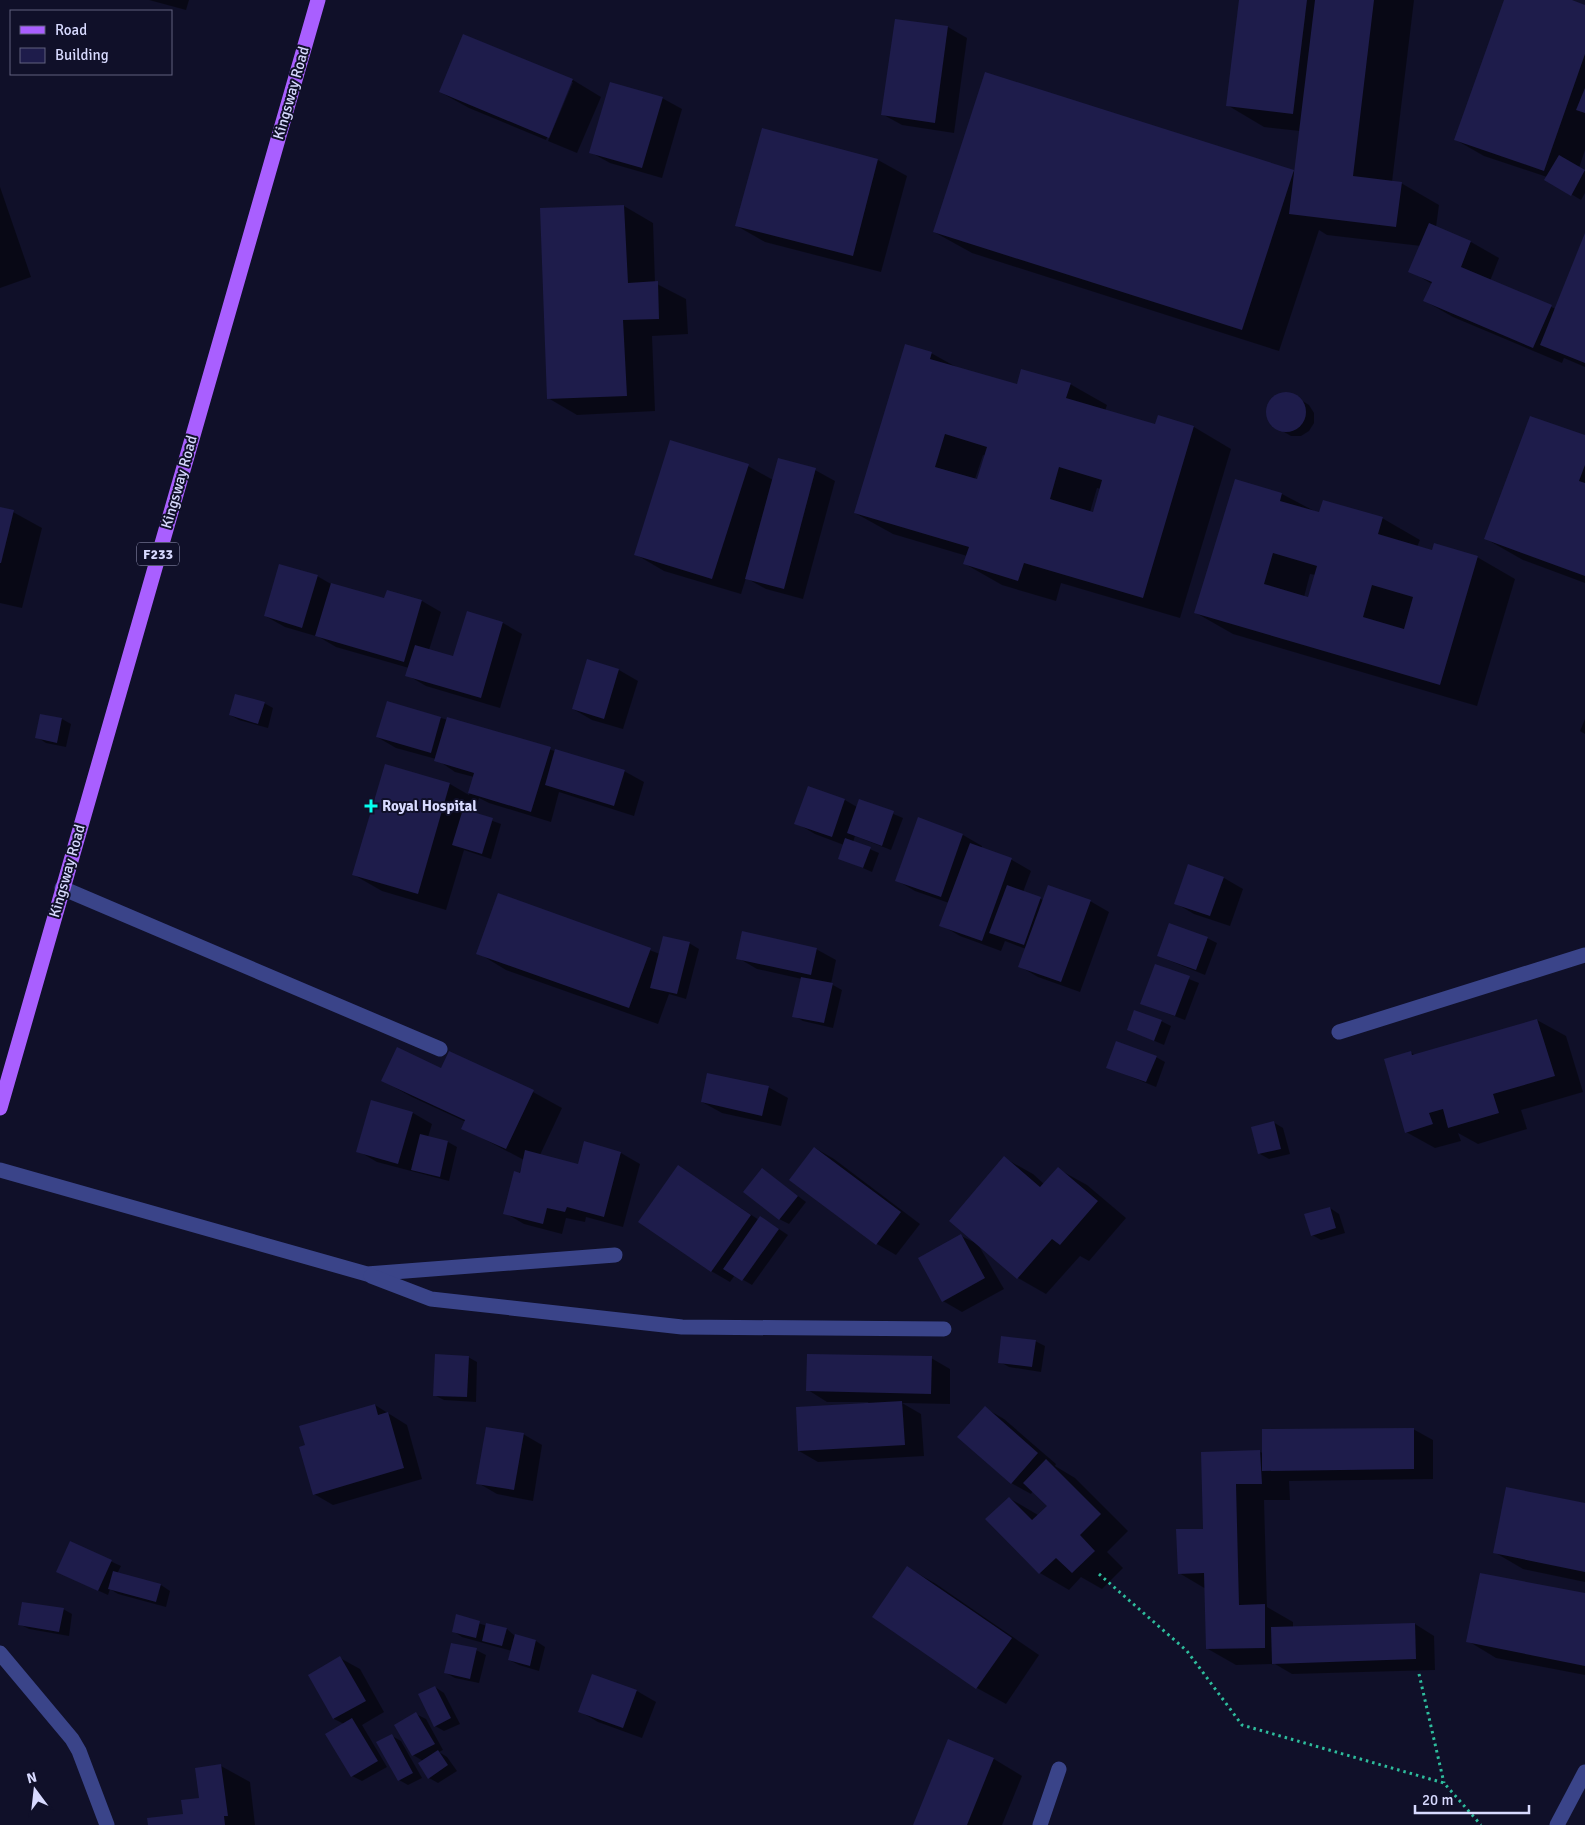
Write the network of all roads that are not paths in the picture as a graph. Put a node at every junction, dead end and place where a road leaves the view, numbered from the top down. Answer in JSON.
{"nodes":[{"id":1,"x":318,"y":0,"type":"edge"},
{"id":2,"x":62,"y":888,"type":"junction"},
{"id":3,"x":1585,"y":956,"type":"edge"},
{"id":4,"x":1339,"y":1032,"type":"dead end"},
{"id":5,"x":440,"y":1049,"type":"dead end"},
{"id":6,"x":0,"y":1108,"type":"edge"},
{"id":7,"x":0,"y":1170,"type":"edge"},
{"id":8,"x":615,"y":1255,"type":"dead end"},
{"id":9,"x":367,"y":1274,"type":"junction"},
{"id":10,"x":944,"y":1329,"type":"dead end"},
{"id":11,"x":0,"y":1653,"type":"edge"},
{"id":12,"x":1058,"y":1770,"type":"dead end"},
{"id":13,"x":1585,"y":1772,"type":"edge"},
{"id":14,"x":107,"y":1825,"type":"edge"},
{"id":15,"x":1040,"y":1825,"type":"edge"},
{"id":16,"x":1556,"y":1825,"type":"edge"}],
"edges":[{"from":1,"to":2,"type":"main road","name":"Kingsway Road","number":"F233"},
{"from":2,"to":5,"type":"street"},
{"from":2,"to":6,"type":"main road","name":"Kingsway Road","number":"F233"},
{"from":3,"to":4,"type":"street"},
{"from":7,"to":9,"type":"street"},
{"from":8,"to":9,"type":"street"},
{"from":9,"to":10,"type":"street"},
{"from":11,"to":14,"type":"street"},
{"from":12,"to":15,"type":"street"},
{"from":13,"to":16,"type":"street"}]}
